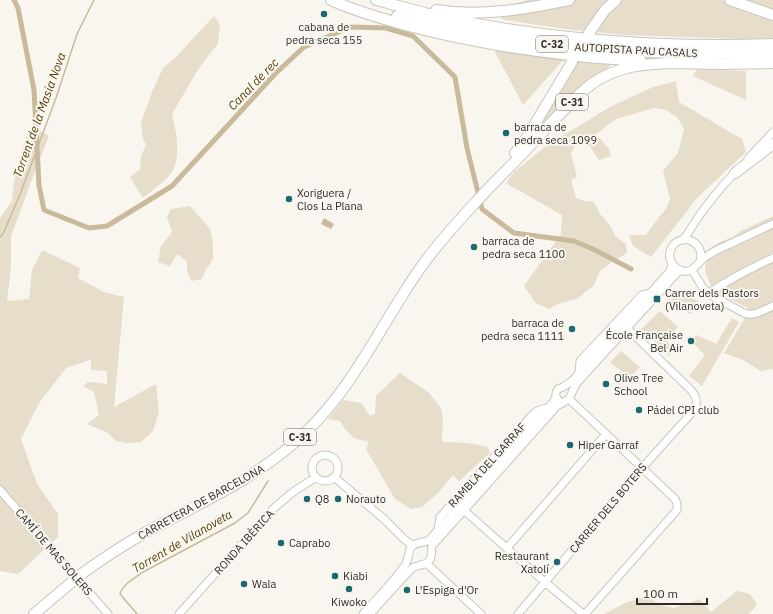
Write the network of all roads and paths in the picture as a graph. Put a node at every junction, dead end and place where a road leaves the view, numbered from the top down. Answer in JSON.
{"nodes":[{"id":1,"x":331,"y":0,"type":"edge"},
{"id":2,"x":335,"y":0,"type":"edge"},
{"id":3,"x":376,"y":0,"type":"edge"},
{"id":4,"x":386,"y":0,"type":"edge"},
{"id":5,"x":569,"y":0,"type":"edge"},
{"id":6,"x":616,"y":0,"type":"edge"},
{"id":7,"x":730,"y":0,"type":"edge"},
{"id":8,"x":736,"y":0,"type":"edge"},
{"id":9,"x":773,"y":6,"type":"edge"},
{"id":10,"x":773,"y":15,"type":"edge"},
{"id":11,"x":589,"y":33,"type":"dead end"},
{"id":12,"x":773,"y":44,"type":"edge"},
{"id":13,"x":773,"y":53,"type":"edge"},
{"id":14,"x":572,"y":62,"type":"dead end"},
{"id":15,"x":671,"y":63,"type":"junction"},
{"id":16,"x":773,"y":63,"type":"edge"},
{"id":17,"x":773,"y":132,"type":"edge"},
{"id":18,"x":773,"y":144,"type":"edge"},
{"id":19,"x":735,"y":173,"type":"junction"},
{"id":20,"x":495,"y":181,"type":"junction"},
{"id":21,"x":697,"y":219,"type":"junction"},
{"id":22,"x":773,"y":224,"type":"edge"},
{"id":23,"x":683,"y":240,"type":"junction"},
{"id":24,"x":697,"y":245,"type":"junction"},
{"id":25,"x":716,"y":250,"type":"junction"},
{"id":26,"x":773,"y":258,"type":"edge"},
{"id":27,"x":700,"y":262,"type":"junction"},
{"id":28,"x":675,"y":270,"type":"junction"},
{"id":29,"x":692,"y":270,"type":"junction"},
{"id":30,"x":709,"y":293,"type":"junction"},
{"id":31,"x":773,"y":306,"type":"edge"},
{"id":32,"x":641,"y":313,"type":"junction"},
{"id":33,"x":630,"y":331,"type":"junction"},
{"id":34,"x":581,"y":375,"type":"junction"},
{"id":35,"x":562,"y":387,"type":"junction"},
{"id":36,"x":556,"y":396,"type":"junction"},
{"id":37,"x":568,"y":399,"type":"junction"},
{"id":38,"x":549,"y":410,"type":"junction"},
{"id":39,"x":606,"y":434,"type":"junction"},
{"id":40,"x":642,"y":468,"type":"junction"},
{"id":41,"x":316,"y":477,"type":"junction"},
{"id":42,"x":334,"y":477,"type":"junction"},
{"id":43,"x":0,"y":490,"type":"edge"},
{"id":44,"x":467,"y":513,"type":"junction"},
{"id":45,"x":441,"y":531,"type":"junction"},
{"id":46,"x":421,"y":543,"type":"junction"},
{"id":47,"x":413,"y":546,"type":"junction"},
{"id":48,"x":507,"y":548,"type":"junction"},
{"id":49,"x":430,"y":550,"type":"junction"},
{"id":50,"x":409,"y":556,"type":"junction"},
{"id":51,"x":426,"y":563,"type":"junction"},
{"id":52,"x":417,"y":565,"type":"junction"},
{"id":53,"x":546,"y":582,"type":"junction"},
{"id":54,"x":34,"y":614,"type":"edge"},
{"id":55,"x":108,"y":614,"type":"edge"},
{"id":56,"x":179,"y":614,"type":"edge"},
{"id":57,"x":363,"y":614,"type":"edge"},
{"id":58,"x":370,"y":614,"type":"edge"},
{"id":59,"x":481,"y":614,"type":"edge"},
{"id":60,"x":518,"y":614,"type":"edge"},
{"id":61,"x":584,"y":614,"type":"edge"}],
"edges":[{"from":1,"to":15,"type":"highway"},
{"from":2,"to":13,"type":"highway","name":"AUTOPISTA PAU CASALS","number":"C-32"},
{"from":3,"to":12,"type":"highway","name":"AUTOPISTA PAU CASALS","number":"C-32"},
{"from":4,"to":5,"type":"highway"},
{"from":6,"to":11,"type":"highway"},
{"from":7,"to":10,"type":"highway"},
{"from":8,"to":9,"type":"highway"},
{"from":14,"to":20,"type":"highway","number":"C-31"},
{"from":15,"to":16,"type":"highway"},
{"from":15,"to":20,"type":"highway","number":"C-31"},
{"from":17,"to":19,"type":"street"},
{"from":18,"to":19,"type":"highway"},
{"from":19,"to":21,"type":"street"},
{"from":20,"to":54,"type":"highway","name":"CARRETERA DE BARCELONA","number":"C-31"},
{"from":21,"to":23,"type":"street"},
{"from":21,"to":24,"type":"street"},
{"from":22,"to":25,"type":"street"},
{"from":23,"to":24,"type":"street"},
{"from":23,"to":28,"type":"street"},
{"from":24,"to":25,"type":"street"},
{"from":24,"to":27,"type":"street"},
{"from":25,"to":27,"type":"street"},
{"from":26,"to":30,"type":"street"},
{"from":27,"to":29,"type":"street"},
{"from":28,"to":29,"type":"street"},
{"from":28,"to":32,"type":"street","name":"RAMBLA DEL GARRAF"},
{"from":28,"to":34,"type":"street","name":"RAMBLA DEL GARRAF"},
{"from":29,"to":30,"type":"street"},
{"from":30,"to":31,"type":"street"},
{"from":32,"to":33,"type":"street","name":"RAMBLA DEL GARRAF"},
{"from":32,"to":34,"type":"street","name":"RAMBLA DEL GARRAF"},
{"from":33,"to":34,"type":"street","name":"RAMBLA DEL GARRAF"},
{"from":33,"to":40,"type":"street","name":"CARRER DELS BOTERS"},
{"from":34,"to":35,"type":"street","name":"RAMBLA DEL GARRAF"},
{"from":34,"to":37,"type":"street","name":"RAMBLA DEL GARRAF"},
{"from":35,"to":36,"type":"street","name":"RAMBLA DEL GARRAF"},
{"from":35,"to":37,"type":"street"},
{"from":36,"to":37,"type":"street"},
{"from":36,"to":38,"type":"street","name":"RAMBLA DEL GARRAF"},
{"from":37,"to":38,"type":"street","name":"RAMBLA DEL GARRAF"},
{"from":37,"to":39,"type":"street"},
{"from":38,"to":44,"type":"street","name":"RAMBLA DEL GARRAF"},
{"from":38,"to":45,"type":"street","name":"RAMBLA DEL GARRAF"},
{"from":38,"to":45,"type":"street","name":"RAMBLA DEL GARRAF"},
{"from":39,"to":40,"type":"street"},
{"from":39,"to":48,"type":"street"},
{"from":40,"to":53,"type":"street","name":"CARRER DELS BOTERS"},
{"from":40,"to":61,"type":"street"},
{"from":41,"to":42,"type":"street"},
{"from":41,"to":42,"type":"street"},
{"from":41,"to":56,"type":"street","name":"RONDA IBÈRICA"},
{"from":42,"to":47,"type":"street"},
{"from":43,"to":55,"type":"street","name":"CAMÍ DE MAS SOLERS"},
{"from":44,"to":45,"type":"street","name":"RAMBLA DEL GARRAF"},
{"from":44,"to":48,"type":"street"},
{"from":45,"to":46,"type":"street","name":"RAMBLA DEL GARRAF"},
{"from":45,"to":49,"type":"street","name":"RAMBLA DEL GARRAF"},
{"from":46,"to":47,"type":"street","name":"RAMBLA DEL GARRAF"},
{"from":46,"to":49,"type":"street"},
{"from":47,"to":50,"type":"street"},
{"from":48,"to":53,"type":"street"},
{"from":49,"to":51,"type":"street","name":"RAMBLA DEL GARRAF"},
{"from":50,"to":52,"type":"street"},
{"from":50,"to":57,"type":"street"},
{"from":51,"to":52,"type":"street"},
{"from":51,"to":59,"type":"street"},
{"from":52,"to":58,"type":"street"},
{"from":53,"to":60,"type":"street","name":"CARRER DELS BOTERS"},
{"from":53,"to":61,"type":"street"}]}
